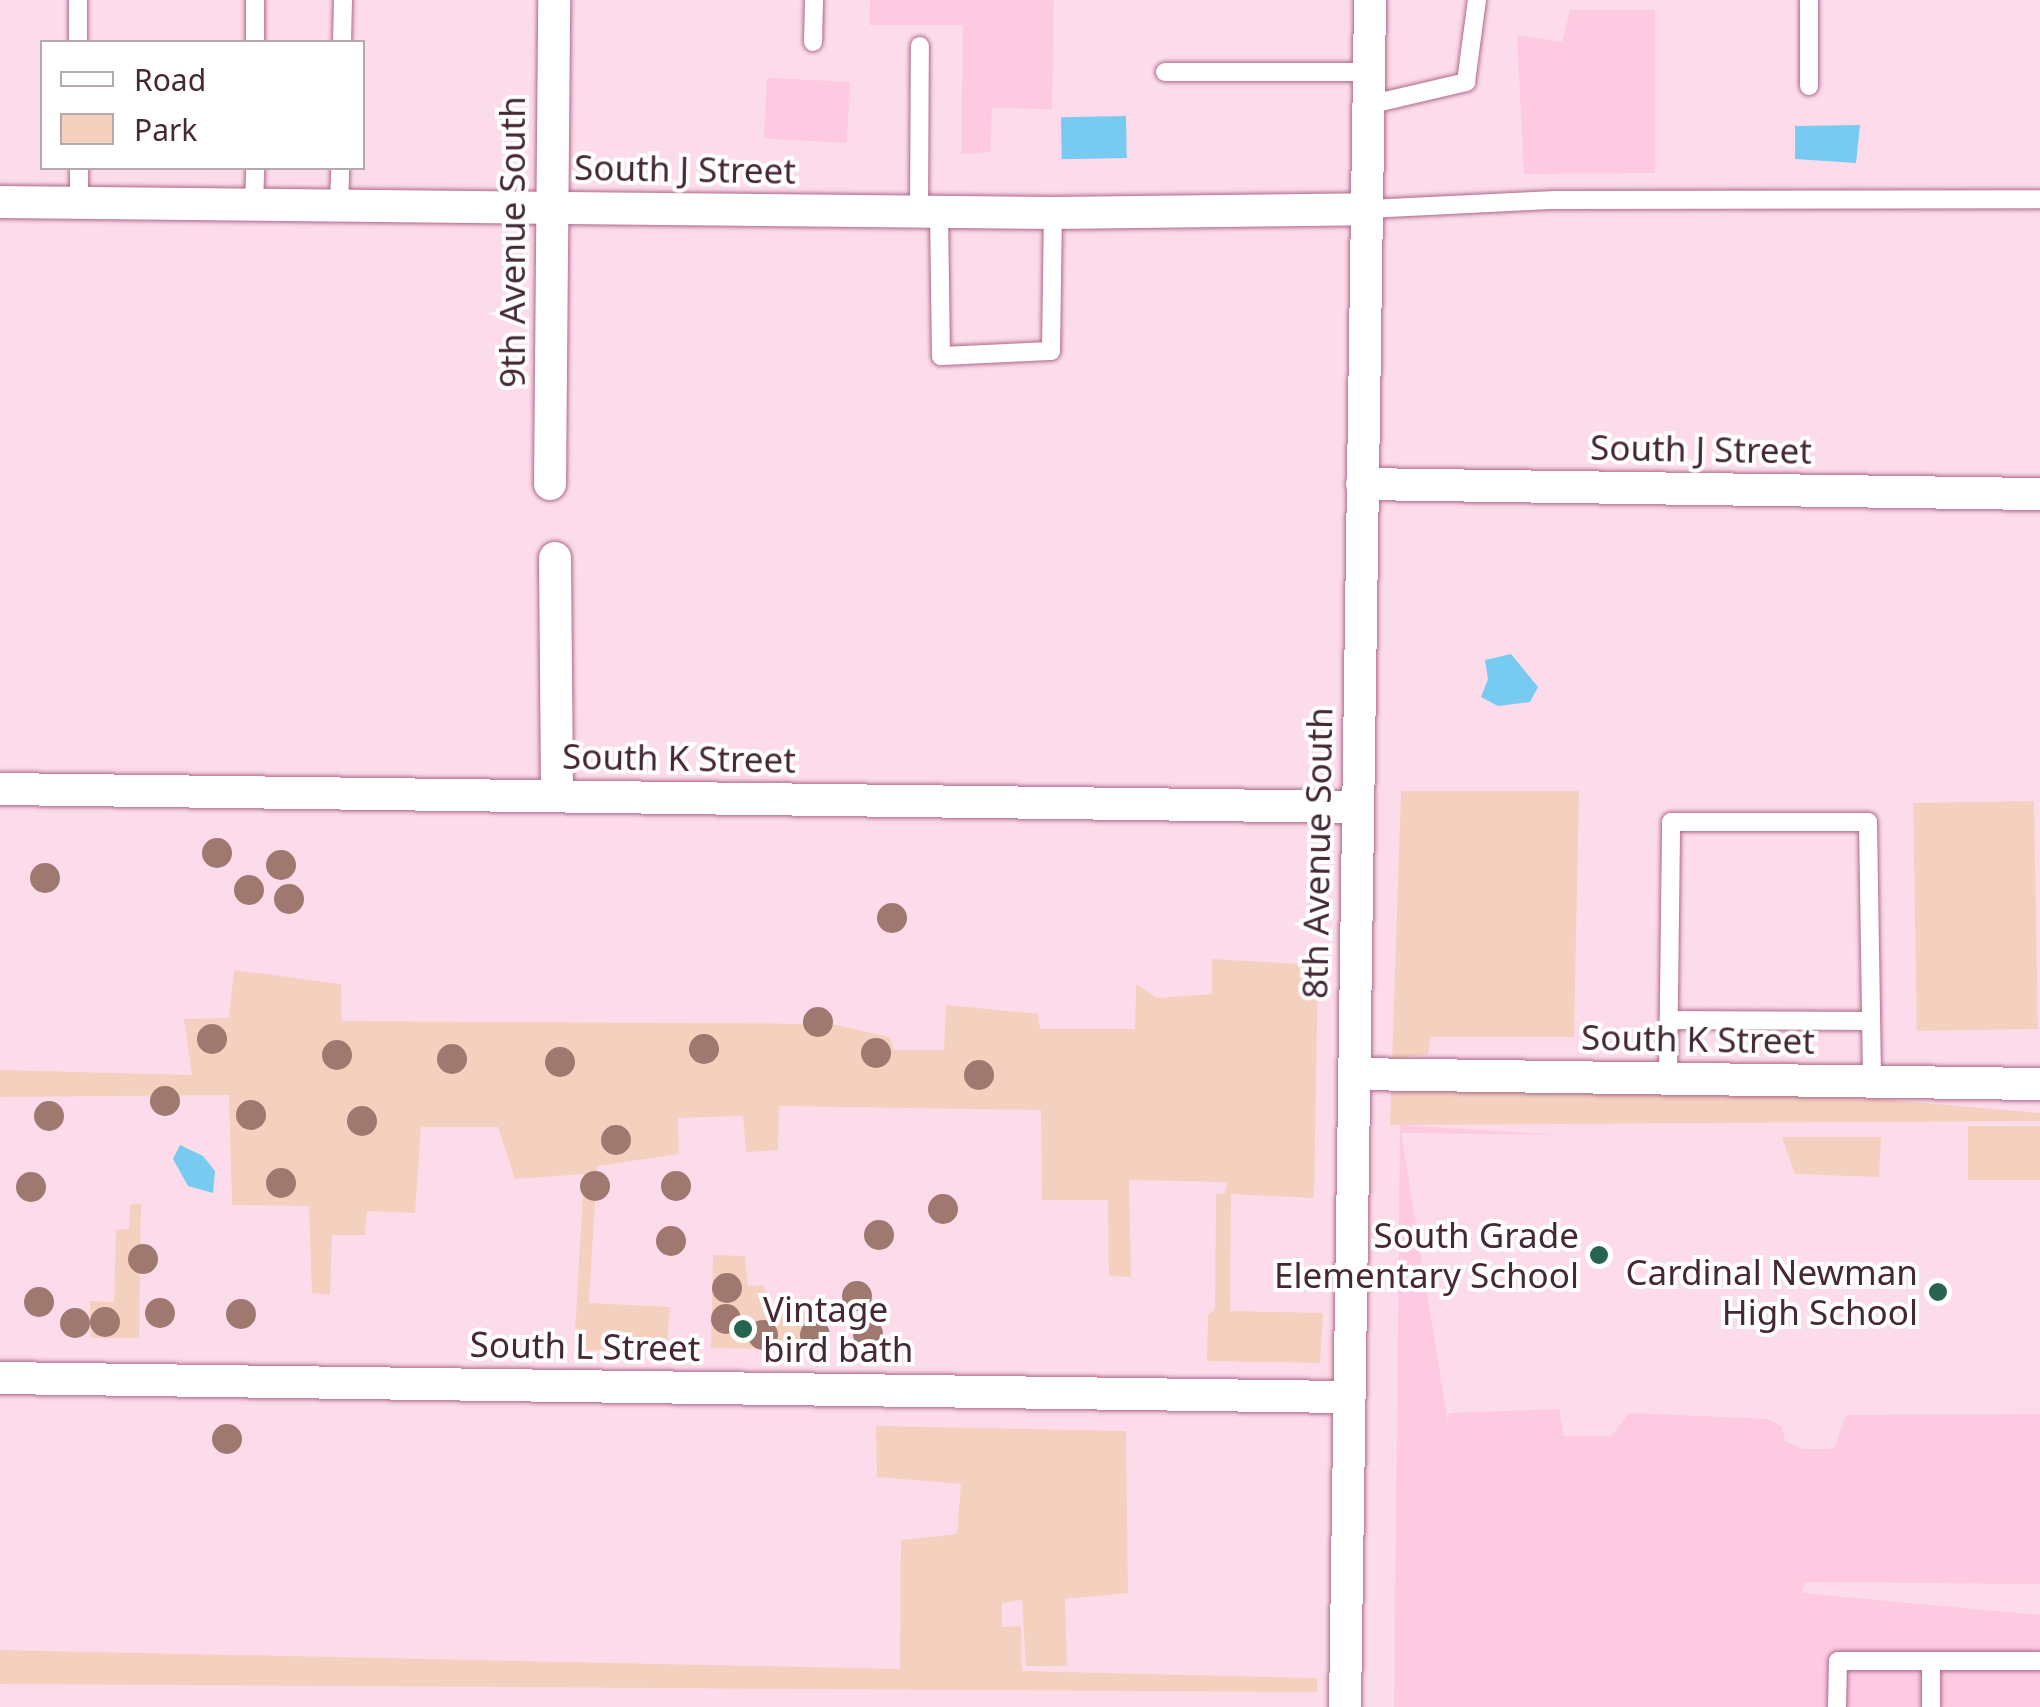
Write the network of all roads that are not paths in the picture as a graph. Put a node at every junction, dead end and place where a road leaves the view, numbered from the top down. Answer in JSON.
{"nodes":[{"id":1,"x":78,"y":0,"type":"edge"},
{"id":2,"x":255,"y":0,"type":"edge"},
{"id":3,"x":343,"y":0,"type":"edge"},
{"id":4,"x":554,"y":0,"type":"edge"},
{"id":5,"x":814,"y":0,"type":"edge"},
{"id":6,"x":1370,"y":0,"type":"edge"},
{"id":7,"x":1477,"y":0,"type":"edge"},
{"id":8,"x":1810,"y":0,"type":"edge"},
{"id":9,"x":78,"y":40,"type":"edge"},
{"id":10,"x":255,"y":40,"type":"edge"},
{"id":11,"x":342,"y":40,"type":"edge"},
{"id":12,"x":813,"y":42,"type":"dead end"},
{"id":13,"x":920,"y":46,"type":"dead end"},
{"id":14,"x":1165,"y":72,"type":"dead end"},
{"id":15,"x":1368,"y":72,"type":"junction"},
{"id":16,"x":1809,"y":86,"type":"dead end"},
{"id":17,"x":1368,"y":105,"type":"junction"},
{"id":18,"x":79,"y":170,"type":"edge"},
{"id":19,"x":255,"y":170,"type":"edge"},
{"id":20,"x":340,"y":170,"type":"edge"},
{"id":21,"x":2040,"y":199,"type":"edge"},
{"id":22,"x":0,"y":202,"type":"edge"},
{"id":23,"x":79,"y":203,"type":"junction"},
{"id":24,"x":254,"y":204,"type":"junction"},
{"id":25,"x":339,"y":205,"type":"junction"},
{"id":26,"x":554,"y":208,"type":"junction"},
{"id":27,"x":1368,"y":209,"type":"junction"},
{"id":28,"x":929,"y":212,"type":"junction"},
{"id":29,"x":1053,"y":213,"type":"junction"},
{"id":30,"x":550,"y":484,"type":"dead end"},
{"id":31,"x":1362,"y":484,"type":"junction"},
{"id":32,"x":2040,"y":494,"type":"edge"},
{"id":33,"x":555,"y":558,"type":"dead end"},
{"id":34,"x":0,"y":788,"type":"edge"},
{"id":35,"x":557,"y":796,"type":"junction"},
{"id":36,"x":1358,"y":806,"type":"junction"},
{"id":37,"x":1669,"y":1020,"type":"junction"},
{"id":38,"x":1871,"y":1021,"type":"junction"},
{"id":39,"x":1354,"y":1074,"type":"junction"},
{"id":40,"x":1668,"y":1078,"type":"junction"},
{"id":41,"x":1872,"y":1082,"type":"junction"},
{"id":42,"x":2040,"y":1084,"type":"edge"},
{"id":43,"x":0,"y":1378,"type":"edge"},
{"id":44,"x":1349,"y":1397,"type":"junction"},
{"id":45,"x":1931,"y":1661,"type":"junction"},
{"id":46,"x":2040,"y":1661,"type":"edge"},
{"id":47,"x":1346,"y":1707,"type":"edge"},
{"id":48,"x":1837,"y":1707,"type":"edge"},
{"id":49,"x":1931,"y":1707,"type":"edge"}],
"edges":[{"from":1,"to":9,"type":"lane"},
{"from":2,"to":10,"type":"lane"},
{"from":3,"to":11,"type":"lane"},
{"from":4,"to":26,"type":"street","name":"9th Avenue South"},
{"from":5,"to":12,"type":"lane"},
{"from":6,"to":15,"type":"street","name":"8th Avenue South"},
{"from":7,"to":17,"type":"lane"},
{"from":8,"to":16,"type":"lane"},
{"from":13,"to":28,"type":"lane"},
{"from":14,"to":15,"type":"lane"},
{"from":15,"to":17,"type":"street","name":"8th Avenue South"},
{"from":17,"to":27,"type":"street","name":"8th Avenue South"},
{"from":18,"to":23,"type":"lane"},
{"from":19,"to":24,"type":"lane"},
{"from":20,"to":25,"type":"lane"},
{"from":21,"to":27,"type":"lane"},
{"from":22,"to":23,"type":"street","name":"South J Street"},
{"from":23,"to":24,"type":"street","name":"South J Street"},
{"from":24,"to":25,"type":"street","name":"South J Street"},
{"from":25,"to":26,"type":"street","name":"South J Street"},
{"from":26,"to":28,"type":"street","name":"South J Street"},
{"from":26,"to":30,"type":"street","name":"9th Avenue South"},
{"from":27,"to":29,"type":"street","name":"South J Street"},
{"from":27,"to":31,"type":"street","name":"8th Avenue South"},
{"from":28,"to":29,"type":"street","name":"South J Street"},
{"from":28,"to":29,"type":"lane"},
{"from":31,"to":32,"type":"street","name":"South J Street"},
{"from":31,"to":36,"type":"street","name":"8th Avenue South"},
{"from":33,"to":35,"type":"street"},
{"from":34,"to":35,"type":"street","name":"South K Street"},
{"from":35,"to":36,"type":"street","name":"South K Street"},
{"from":36,"to":39,"type":"street","name":"8th Avenue South"},
{"from":37,"to":38,"type":"lane"},
{"from":37,"to":38,"type":"lane"},
{"from":37,"to":40,"type":"lane"},
{"from":38,"to":41,"type":"lane"},
{"from":39,"to":40,"type":"street","name":"South K Street"},
{"from":39,"to":44,"type":"street","name":"8th Avenue South"},
{"from":40,"to":41,"type":"street","name":"South K Street"},
{"from":41,"to":42,"type":"street","name":"South K Street"},
{"from":43,"to":44,"type":"street","name":"South L Street"},
{"from":44,"to":47,"type":"street","name":"8th Avenue South"},
{"from":45,"to":46,"type":"lane"},
{"from":45,"to":48,"type":"lane"},
{"from":45,"to":49,"type":"lane"}]}
